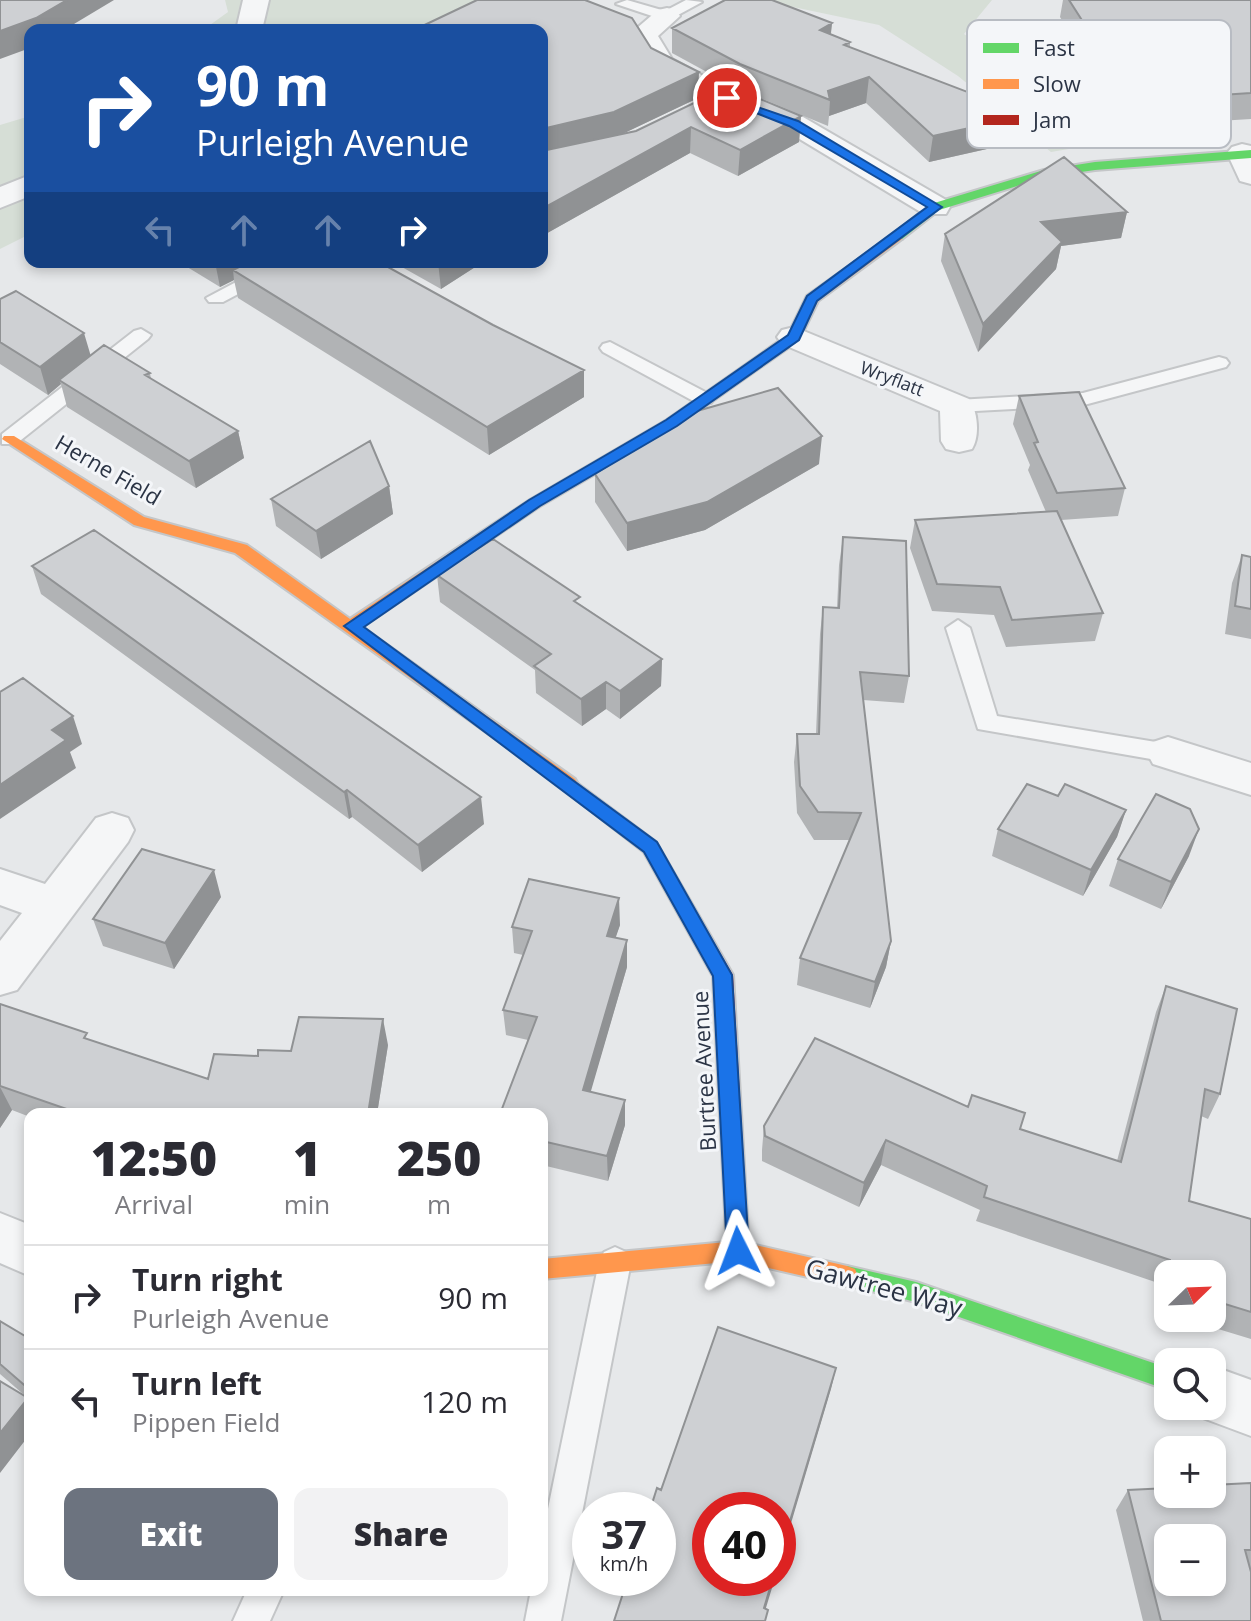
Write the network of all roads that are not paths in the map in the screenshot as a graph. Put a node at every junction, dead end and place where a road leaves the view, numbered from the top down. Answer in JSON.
{"nodes":[{"id":1,"x":256,"y":0,"type":"edge"},
{"id":2,"x":694,"y":2,"type":"edge"},
{"id":3,"x":624,"y":4,"type":"dead end"},
{"id":4,"x":667,"y":16,"type":"junction"},
{"id":5,"x":250,"y":24,"type":"edge"},
{"id":6,"x":727,"y":98,"type":"junction"},
{"id":7,"x":700,"y":112,"type":"edge"},
{"id":8,"x":1248,"y":161,"type":"edge"},
{"id":9,"x":24,"y":187,"type":"edge"},
{"id":10,"x":0,"y":199,"type":"edge"},
{"id":11,"x":935,"y":207,"type":"junction"},
{"id":12,"x":277,"y":268,"type":"edge"},
{"id":13,"x":216,"y":298,"type":"dead end"},
{"id":14,"x":141,"y":335,"type":"dead end"},
{"id":15,"x":794,"y":337,"type":"junction"},
{"id":16,"x":610,"y":348,"type":"dead end"},
{"id":17,"x":1219,"y":363,"type":"dead end"},
{"id":18,"x":704,"y":399,"type":"junction"},
{"id":19,"x":957,"y":406,"type":"junction"},
{"id":20,"x":9,"y":439,"type":"joint"},
{"id":21,"x":959,"y":441,"type":"dead end"},
{"id":22,"x":352,"y":626,"type":"junction"},
{"id":23,"x":958,"y":628,"type":"dead end"},
{"id":24,"x":1168,"y":753,"type":"joint"},
{"id":25,"x":1251,"y":779,"type":"edge"},
{"id":26,"x":112,"y":830,"type":"dead end"},
{"id":27,"x":0,"y":887,"type":"edge"},
{"id":28,"x":54,"y":905,"type":"junction"},
{"id":29,"x":0,"y":976,"type":"edge"},
{"id":30,"x":0,"y":1237,"type":"edge"},
{"id":31,"x":24,"y":1248,"type":"edge"},
{"id":32,"x":738,"y":1251,"type":"junction"},
{"id":33,"x":615,"y":1262,"type":"junction"},
{"id":34,"x":548,"y":1268,"type":"edge"},
{"id":35,"x":1154,"y":1374,"type":"edge"},
{"id":36,"x":1226,"y":1399,"type":"edge"},
{"id":37,"x":1251,"y":1408,"type":"edge"},
{"id":38,"x":263,"y":1596,"type":"edge"},
{"id":39,"x":251,"y":1621,"type":"edge"},
{"id":40,"x":543,"y":1621,"type":"edge"}],
"edges":[{"from":1,"to":5,"type":"street"},
{"from":2,"to":4,"type":"lane"},
{"from":3,"to":4,"type":"lane"},
{"from":4,"to":6,"type":"street"},
{"from":6,"to":7,"type":"street"},
{"from":6,"to":11,"type":"street"},
{"from":8,"to":11,"type":"street"},
{"from":9,"to":10,"type":"street"},
{"from":11,"to":15,"type":"street"},
{"from":12,"to":13,"type":"lane"},
{"from":14,"to":20,"type":"lane"},
{"from":15,"to":18,"type":"street"},
{"from":15,"to":19,"type":"street","name":"Wryflatt"},
{"from":16,"to":18,"type":"lane"},
{"from":17,"to":19,"type":"lane"},
{"from":18,"to":22,"type":"street"},
{"from":19,"to":21,"type":"street"},
{"from":20,"to":22,"type":"street","name":"Herne Field"},
{"from":22,"to":32,"type":"street","name":"Burtree Avenue"},
{"from":23,"to":24,"type":"lane"},
{"from":24,"to":25,"type":"street"},
{"from":26,"to":28,"type":"street"},
{"from":27,"to":28,"type":"street"},
{"from":28,"to":29,"type":"street"},
{"from":30,"to":31,"type":"street"},
{"from":32,"to":33,"type":"street","name":"Gawtree Way"},
{"from":32,"to":35,"type":"street","name":"Gawtree Way"},
{"from":33,"to":34,"type":"street","name":"Gawtree Way"},
{"from":33,"to":40,"type":"lane"},
{"from":36,"to":37,"type":"street"},
{"from":38,"to":39,"type":"lane"}]}
